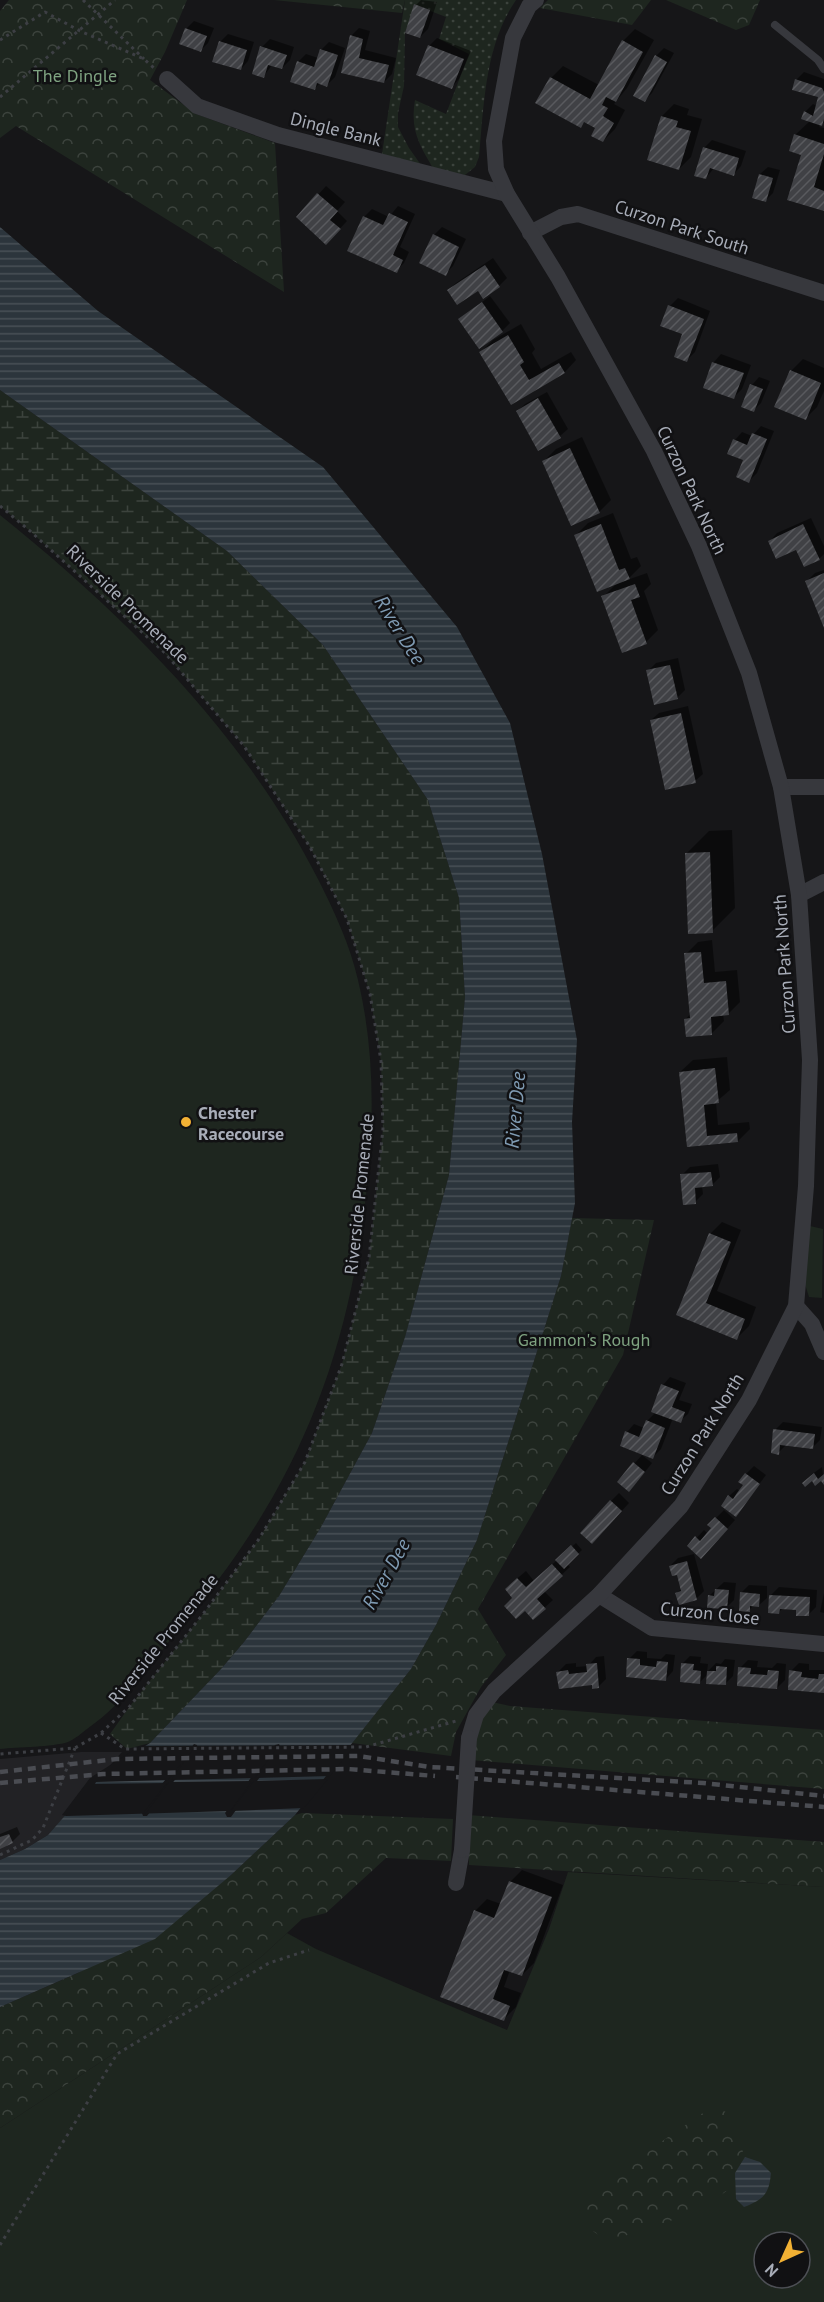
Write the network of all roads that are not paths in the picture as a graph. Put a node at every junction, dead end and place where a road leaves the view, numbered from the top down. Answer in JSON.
{"nodes":[{"id":1,"x":536,"y":0,"type":"edge"},
{"id":2,"x":775,"y":25,"type":"dead end"},
{"id":3,"x":824,"y":69,"type":"edge"},
{"id":4,"x":167,"y":79,"type":"dead end"},
{"id":5,"x":507,"y":194,"type":"junction"},
{"id":6,"x":530,"y":233,"type":"junction"},
{"id":7,"x":824,"y":293,"type":"edge"},
{"id":8,"x":781,"y":787,"type":"junction"},
{"id":9,"x":824,"y":788,"type":"edge"},
{"id":10,"x":824,"y":882,"type":"edge"},
{"id":11,"x":799,"y":896,"type":"junction"},
{"id":12,"x":796,"y":1306,"type":"junction"},
{"id":13,"x":824,"y":1352,"type":"edge"},
{"id":14,"x":599,"y":1596,"type":"junction"},
{"id":15,"x":824,"y":1644,"type":"edge"},
{"id":16,"x":456,"y":1883,"type":"dead end"}],
"edges":[{"from":1,"to":5,"type":"street","name":"Curzon Park North"},
{"from":2,"to":3,"type":"lane"},
{"from":4,"to":5,"type":"street","name":"Dingle Bank"},
{"from":5,"to":6,"type":"street","name":"Curzon Park North"},
{"from":6,"to":7,"type":"street","name":"Curzon Park South"},
{"from":6,"to":8,"type":"street","name":"Curzon Park North"},
{"from":8,"to":9,"type":"street"},
{"from":8,"to":11,"type":"street","name":"Curzon Park North"},
{"from":10,"to":11,"type":"street"},
{"from":11,"to":12,"type":"street","name":"Curzon Park North"},
{"from":12,"to":13,"type":"street"},
{"from":12,"to":14,"type":"street","name":"Curzon Park North"},
{"from":14,"to":15,"type":"street","name":"Curzon Close"},
{"from":14,"to":16,"type":"street","name":"Curzon Park North","bridge":true}]}
